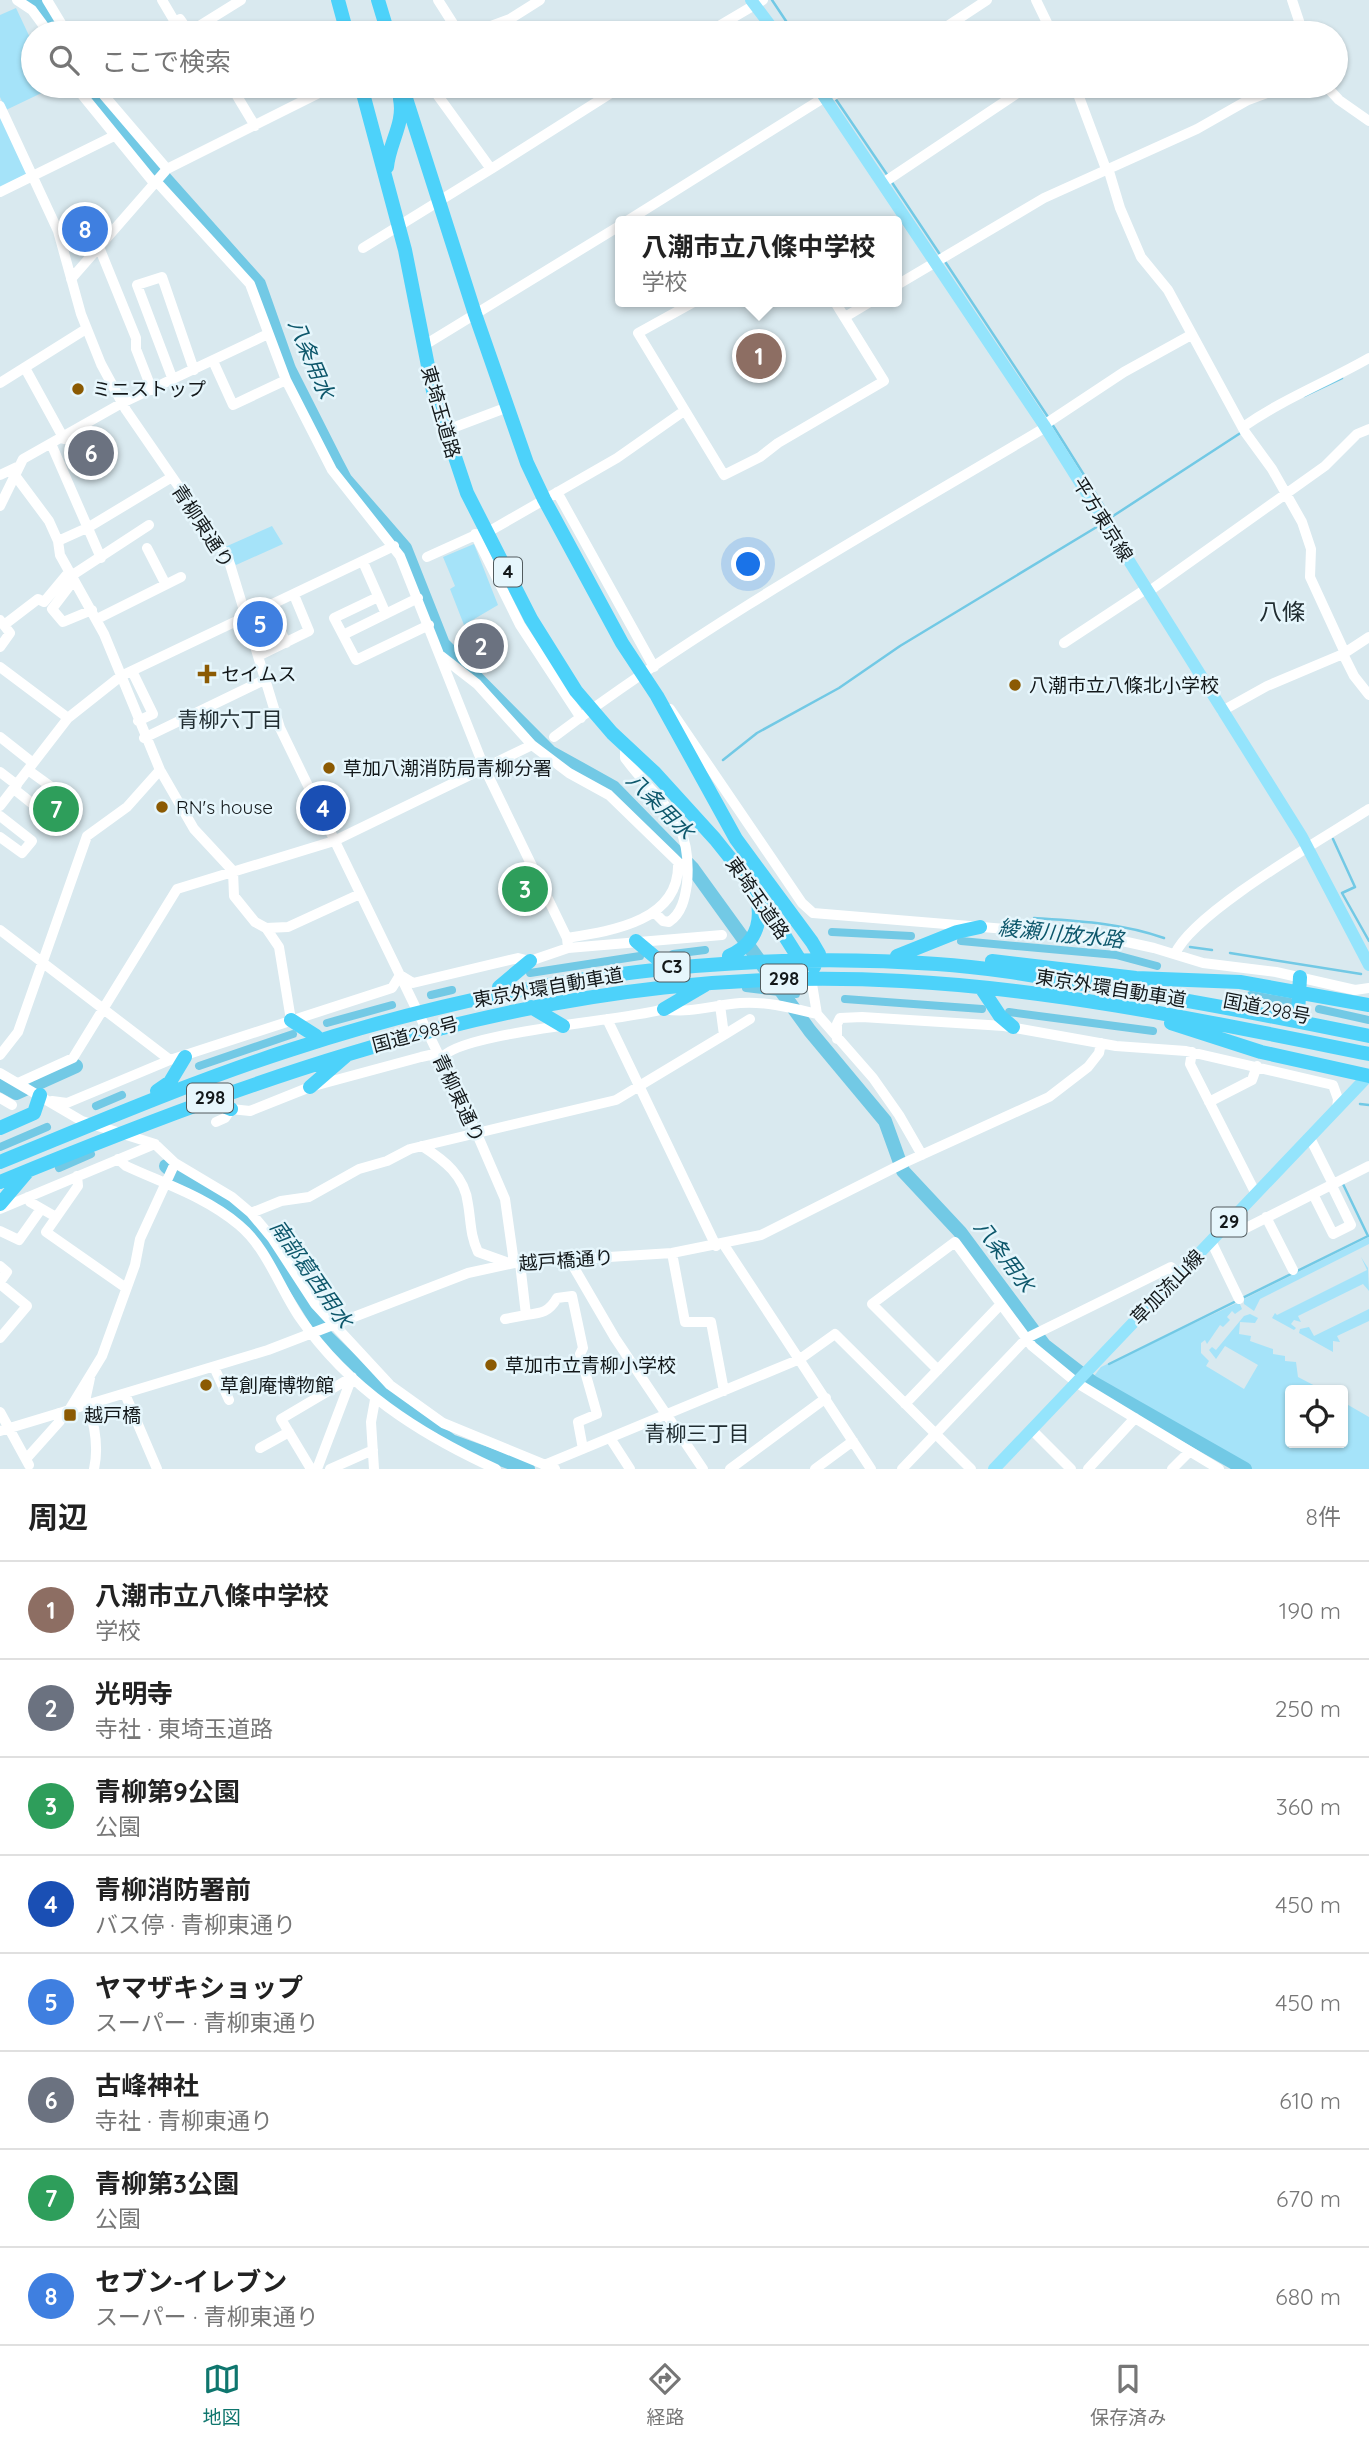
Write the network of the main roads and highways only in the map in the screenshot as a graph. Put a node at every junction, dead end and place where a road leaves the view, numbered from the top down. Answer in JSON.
{"nodes":[{"id":1,"x":338,"y":0,"type":"edge"},
{"id":2,"x":346,"y":0,"type":"edge"},
{"id":3,"x":377,"y":0,"type":"edge"},
{"id":4,"x":756,"y":2,"type":"edge"},
{"id":5,"x":344,"y":21,"type":"edge"},
{"id":6,"x":352,"y":21,"type":"edge"},
{"id":7,"x":384,"y":21,"type":"edge"},
{"id":8,"x":768,"y":21,"type":"edge"},
{"id":9,"x":364,"y":98,"type":"edge"},
{"id":10,"x":398,"y":98,"type":"edge"},
{"id":11,"x":406,"y":98,"type":"edge"},
{"id":12,"x":826,"y":98,"type":"edge"},
{"id":13,"x":386,"y":175,"type":"junction"},
{"id":14,"x":755,"y":889,"type":"junction"},
{"id":15,"x":980,"y":927,"type":"road end"},
{"id":16,"x":636,"y":941,"type":"road end"},
{"id":17,"x":797,"y":954,"type":"junction"},
{"id":18,"x":819,"y":954,"type":"junction"},
{"id":19,"x":729,"y":956,"type":"junction"},
{"id":20,"x":897,"y":956,"type":"junction"},
{"id":21,"x":530,"y":961,"type":"road end"},
{"id":22,"x":661,"y":962,"type":"junction"},
{"id":23,"x":1369,"y":965,"type":"edge"},
{"id":24,"x":1084,"y":971,"type":"junction"},
{"id":25,"x":1300,"y":977,"type":"road end"},
{"id":26,"x":811,"y":978,"type":"junction"},
{"id":27,"x":710,"y":982,"type":"junction"},
{"id":28,"x":499,"y":987,"type":"junction"},
{"id":29,"x":982,"y":989,"type":"junction"},
{"id":30,"x":1369,"y":1005,"type":"edge"},
{"id":31,"x":531,"y":1007,"type":"junction"},
{"id":32,"x":664,"y":1009,"type":"road end"},
{"id":33,"x":1143,"y":1012,"type":"junction"},
{"id":34,"x":1297,"y":1014,"type":"junction"},
{"id":35,"x":291,"y":1020,"type":"road end"},
{"id":36,"x":563,"y":1026,"type":"road end"},
{"id":37,"x":1013,"y":1027,"type":"road end"},
{"id":38,"x":1369,"y":1029,"type":"edge"},
{"id":39,"x":316,"y":1035,"type":"junction"},
{"id":40,"x":1369,"y":1035,"type":"edge"},
{"id":41,"x":1369,"y":1047,"type":"edge"},
{"id":42,"x":352,"y":1051,"type":"junction"},
{"id":43,"x":1369,"y":1054,"type":"edge"},
{"id":44,"x":185,"y":1057,"type":"road end"},
{"id":45,"x":1369,"y":1075,"type":"edge"},
{"id":46,"x":310,"y":1087,"type":"road end"},
{"id":47,"x":157,"y":1091,"type":"junction"},
{"id":48,"x":42,"y":1096,"type":"road end"},
{"id":49,"x":207,"y":1099,"type":"junction"},
{"id":50,"x":231,"y":1109,"type":"road end"},
{"id":51,"x":0,"y":1129,"type":"edge"},
{"id":52,"x":0,"y":1156,"type":"edge"},
{"id":53,"x":0,"y":1162,"type":"edge"},
{"id":54,"x":29,"y":1170,"type":"junction"},
{"id":55,"x":0,"y":1175,"type":"edge"},
{"id":56,"x":0,"y":1182,"type":"edge"},
{"id":57,"x":0,"y":1206,"type":"edge"},
{"id":58,"x":994,"y":1469,"type":"edge"}],
"edges":[{"from":1,"to":5,"type":"highway"},
{"from":2,"to":6,"type":"highway"},
{"from":3,"to":7,"type":"highway"},
{"from":4,"to":8,"type":"main road"},
{"from":9,"to":13,"type":"highway","name":"東埼玉道路","number":"4"},
{"from":10,"to":13,"type":"highway","number":"4"},
{"from":11,"to":18,"type":"highway","name":"東埼玉道路"},
{"from":12,"to":23,"type":"main road","name":"平方東京線"},
{"from":13,"to":14,"type":"highway","name":"東埼玉道路","number":"4"},
{"from":14,"to":17,"type":"highway","name":"東埼玉道路","number":"4"},
{"from":14,"to":19,"type":"highway"},
{"from":15,"to":20,"type":"highway"},
{"from":16,"to":22,"type":"highway"},
{"from":17,"to":18,"type":"highway","name":"国道298号","number":"298"},
{"from":17,"to":19,"type":"highway","name":"国道298号","number":"298"},
{"from":17,"to":26,"type":"highway","name":"東埼玉道路","number":"4"},
{"from":18,"to":20,"type":"highway","name":"国道298号","number":"298"},
{"from":18,"to":26,"type":"highway"},
{"from":19,"to":22,"type":"highway","name":"国道298号","number":"298"},
{"from":20,"to":24,"type":"highway","name":"国道298号","number":"298"},
{"from":21,"to":28,"type":"highway"},
{"from":22,"to":28,"type":"highway","name":"国道298号","number":"298"},
{"from":24,"to":30,"type":"highway","name":"国道298号","number":"298"},
{"from":24,"to":34,"type":"highway","name":"国道298号","number":"298"},
{"from":25,"to":34,"type":"highway"},
{"from":26,"to":27,"type":"highway","name":"国道298号","number":"298"},
{"from":26,"to":29,"type":"highway","name":"国道298号","number":"298"},
{"from":27,"to":31,"type":"highway","name":"国道298号","number":"298"},
{"from":27,"to":32,"type":"highway"},
{"from":28,"to":39,"type":"highway","name":"国道298号","number":"298"},
{"from":29,"to":33,"type":"highway","name":"国道298号","number":"298"},
{"from":29,"to":37,"type":"highway"},
{"from":31,"to":36,"type":"highway"},
{"from":31,"to":42,"type":"highway","name":"国道298号","number":"298"},
{"from":33,"to":43,"type":"highway","name":"国道298号","number":"298"},
{"from":33,"to":45,"type":"highway","name":"国道298号","number":"298"},
{"from":34,"to":38,"type":"highway","name":"国道298号","number":"298"},
{"from":35,"to":39,"type":"highway"},
{"from":39,"to":47,"type":"highway","name":"国道298号","number":"298"},
{"from":40,"to":53,"type":"highway","name":"東京外環自動車道","number":"C3"},
{"from":41,"to":55,"type":"highway","name":"東京外環自動車道","number":"C3"},
{"from":42,"to":46,"type":"highway"},
{"from":42,"to":49,"type":"highway","name":"国道298号","number":"298"},
{"from":44,"to":47,"type":"highway"},
{"from":45,"to":58,"type":"main road","name":"草加流山線","number":"29"},
{"from":47,"to":52,"type":"highway","name":"国道298号","number":"298"},
{"from":48,"to":51,"type":"highway"},
{"from":49,"to":50,"type":"highway"},
{"from":49,"to":54,"type":"highway","name":"国道298号","number":"298"},
{"from":54,"to":56,"type":"highway","name":"国道298号","number":"298"},
{"from":54,"to":57,"type":"highway"}]}
